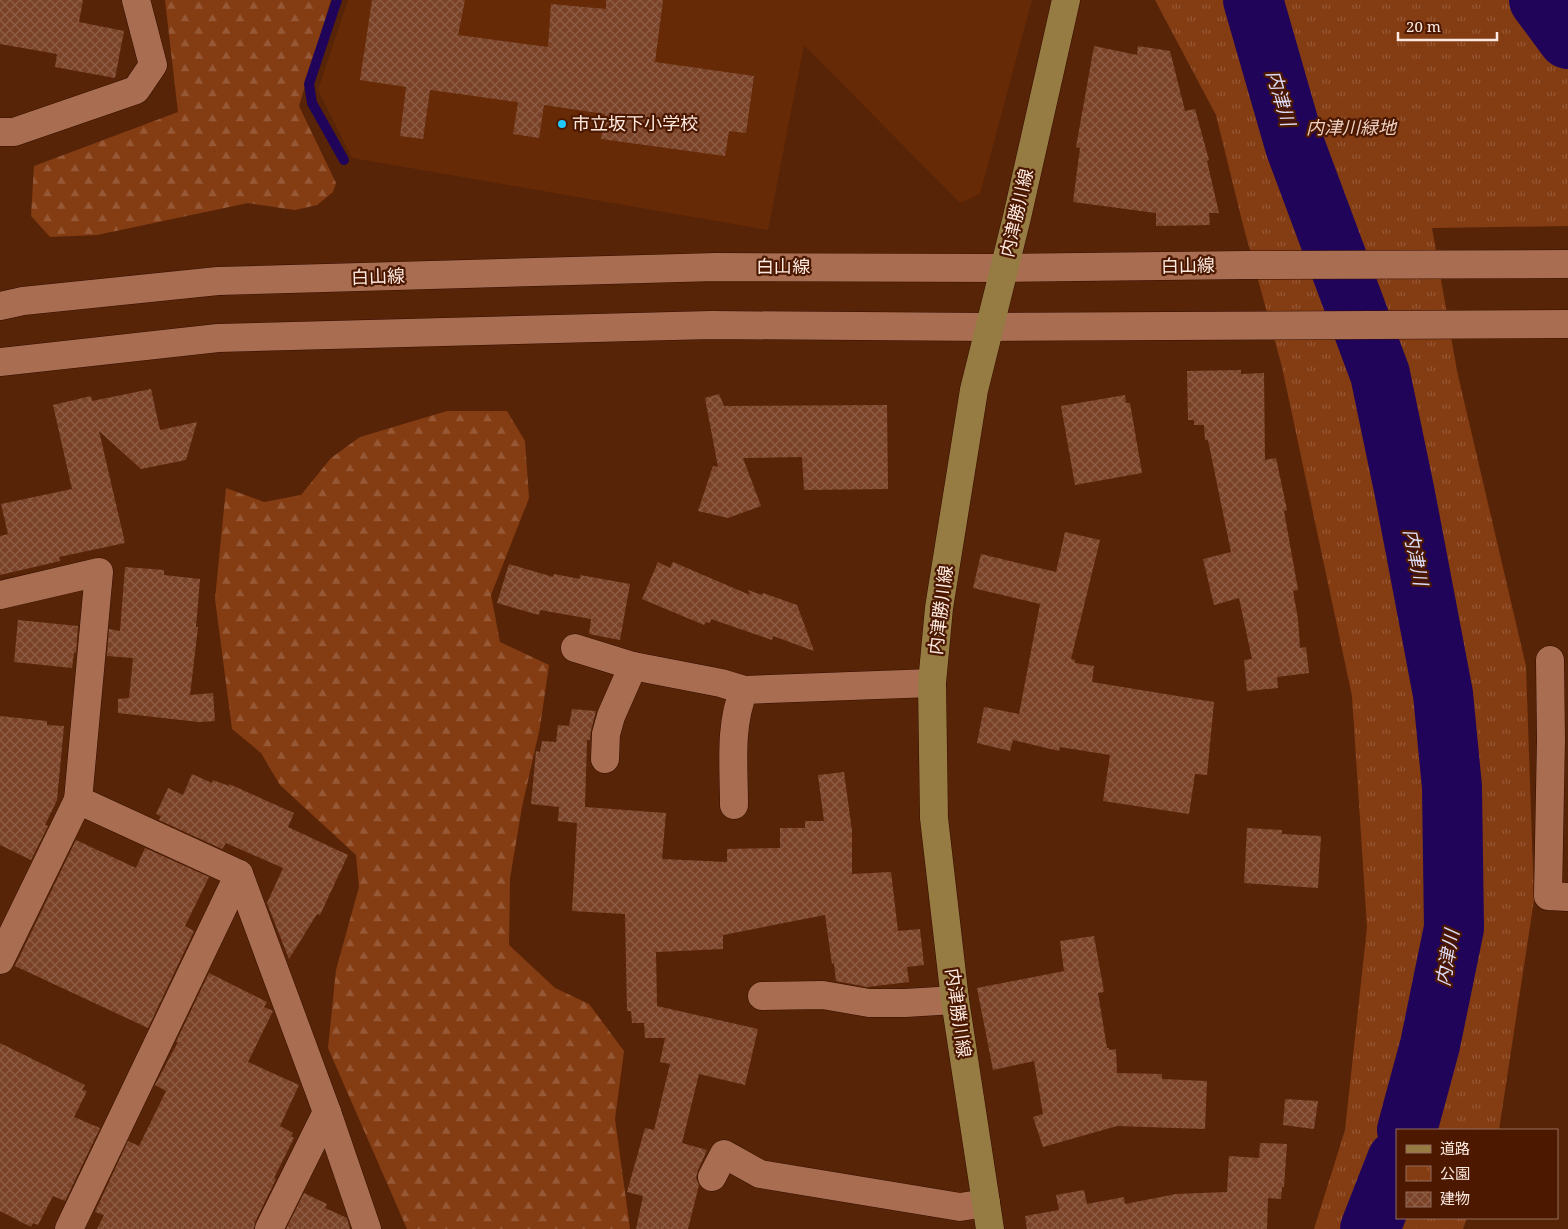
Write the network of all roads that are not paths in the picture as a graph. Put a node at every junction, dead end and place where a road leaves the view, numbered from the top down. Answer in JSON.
{"nodes":[{"id":1,"x":136,"y":0,"type":"edge"},
{"id":2,"x":1066,"y":0,"type":"edge"},
{"id":3,"x":0,"y":132,"type":"edge"},
{"id":4,"x":1568,"y":264,"type":"edge"},
{"id":5,"x":1004,"y":268,"type":"junction"},
{"id":6,"x":0,"y":306,"type":"edge"},
{"id":7,"x":1568,"y":324,"type":"edge"},
{"id":8,"x":989,"y":327,"type":"junction"},
{"id":9,"x":0,"y":362,"type":"edge"},
{"id":10,"x":0,"y":594,"type":"edge"},
{"id":11,"x":575,"y":648,"type":"dead end"},
{"id":12,"x":1550,"y":660,"type":"dead end"},
{"id":13,"x":634,"y":666,"type":"junction"},
{"id":14,"x":932,"y":683,"type":"junction"},
{"id":15,"x":744,"y":690,"type":"junction"},
{"id":16,"x":605,"y":759,"type":"dead end"},
{"id":17,"x":78,"y":800,"type":"junction"},
{"id":18,"x":734,"y":805,"type":"dead end"},
{"id":19,"x":239,"y":874,"type":"junction"},
{"id":20,"x":1558,"y":896,"type":"edge"},
{"id":21,"x":0,"y":960,"type":"edge"},
{"id":22,"x":762,"y":996,"type":"dead end"},
{"id":23,"x":955,"y":1000,"type":"junction"},
{"id":24,"x":327,"y":1112,"type":"junction"},
{"id":25,"x":712,"y":1177,"type":"dead end"},
{"id":26,"x":988,"y":1216,"type":"edge"},
{"id":27,"x":69,"y":1229,"type":"edge"},
{"id":28,"x":269,"y":1229,"type":"edge"},
{"id":29,"x":367,"y":1229,"type":"edge"}],
"edges":[{"from":1,"to":3,"type":"street"},
{"from":2,"to":5,"type":"main road","name":"内津勝川線"},
{"from":4,"to":5,"type":"street","name":"白山線"},
{"from":5,"to":6,"type":"street","name":"白山線"},
{"from":5,"to":8,"type":"main road","name":"内津勝川線"},
{"from":7,"to":8,"type":"street"},
{"from":8,"to":9,"type":"street"},
{"from":8,"to":14,"type":"main road","name":"内津勝川線"},
{"from":10,"to":17,"type":"street"},
{"from":11,"to":13,"type":"street"},
{"from":12,"to":20,"type":"street"},
{"from":13,"to":15,"type":"street"},
{"from":13,"to":16,"type":"street"},
{"from":14,"to":15,"type":"street"},
{"from":14,"to":23,"type":"main road","name":"内津勝川線"},
{"from":15,"to":18,"type":"street"},
{"from":17,"to":19,"type":"street"},
{"from":17,"to":21,"type":"street"},
{"from":19,"to":24,"type":"street"},
{"from":19,"to":27,"type":"street"},
{"from":22,"to":23,"type":"street"},
{"from":23,"to":26,"type":"main road","name":"内津勝川線"},
{"from":24,"to":28,"type":"street"},
{"from":24,"to":29,"type":"street"},
{"from":25,"to":26,"type":"street"}]}
